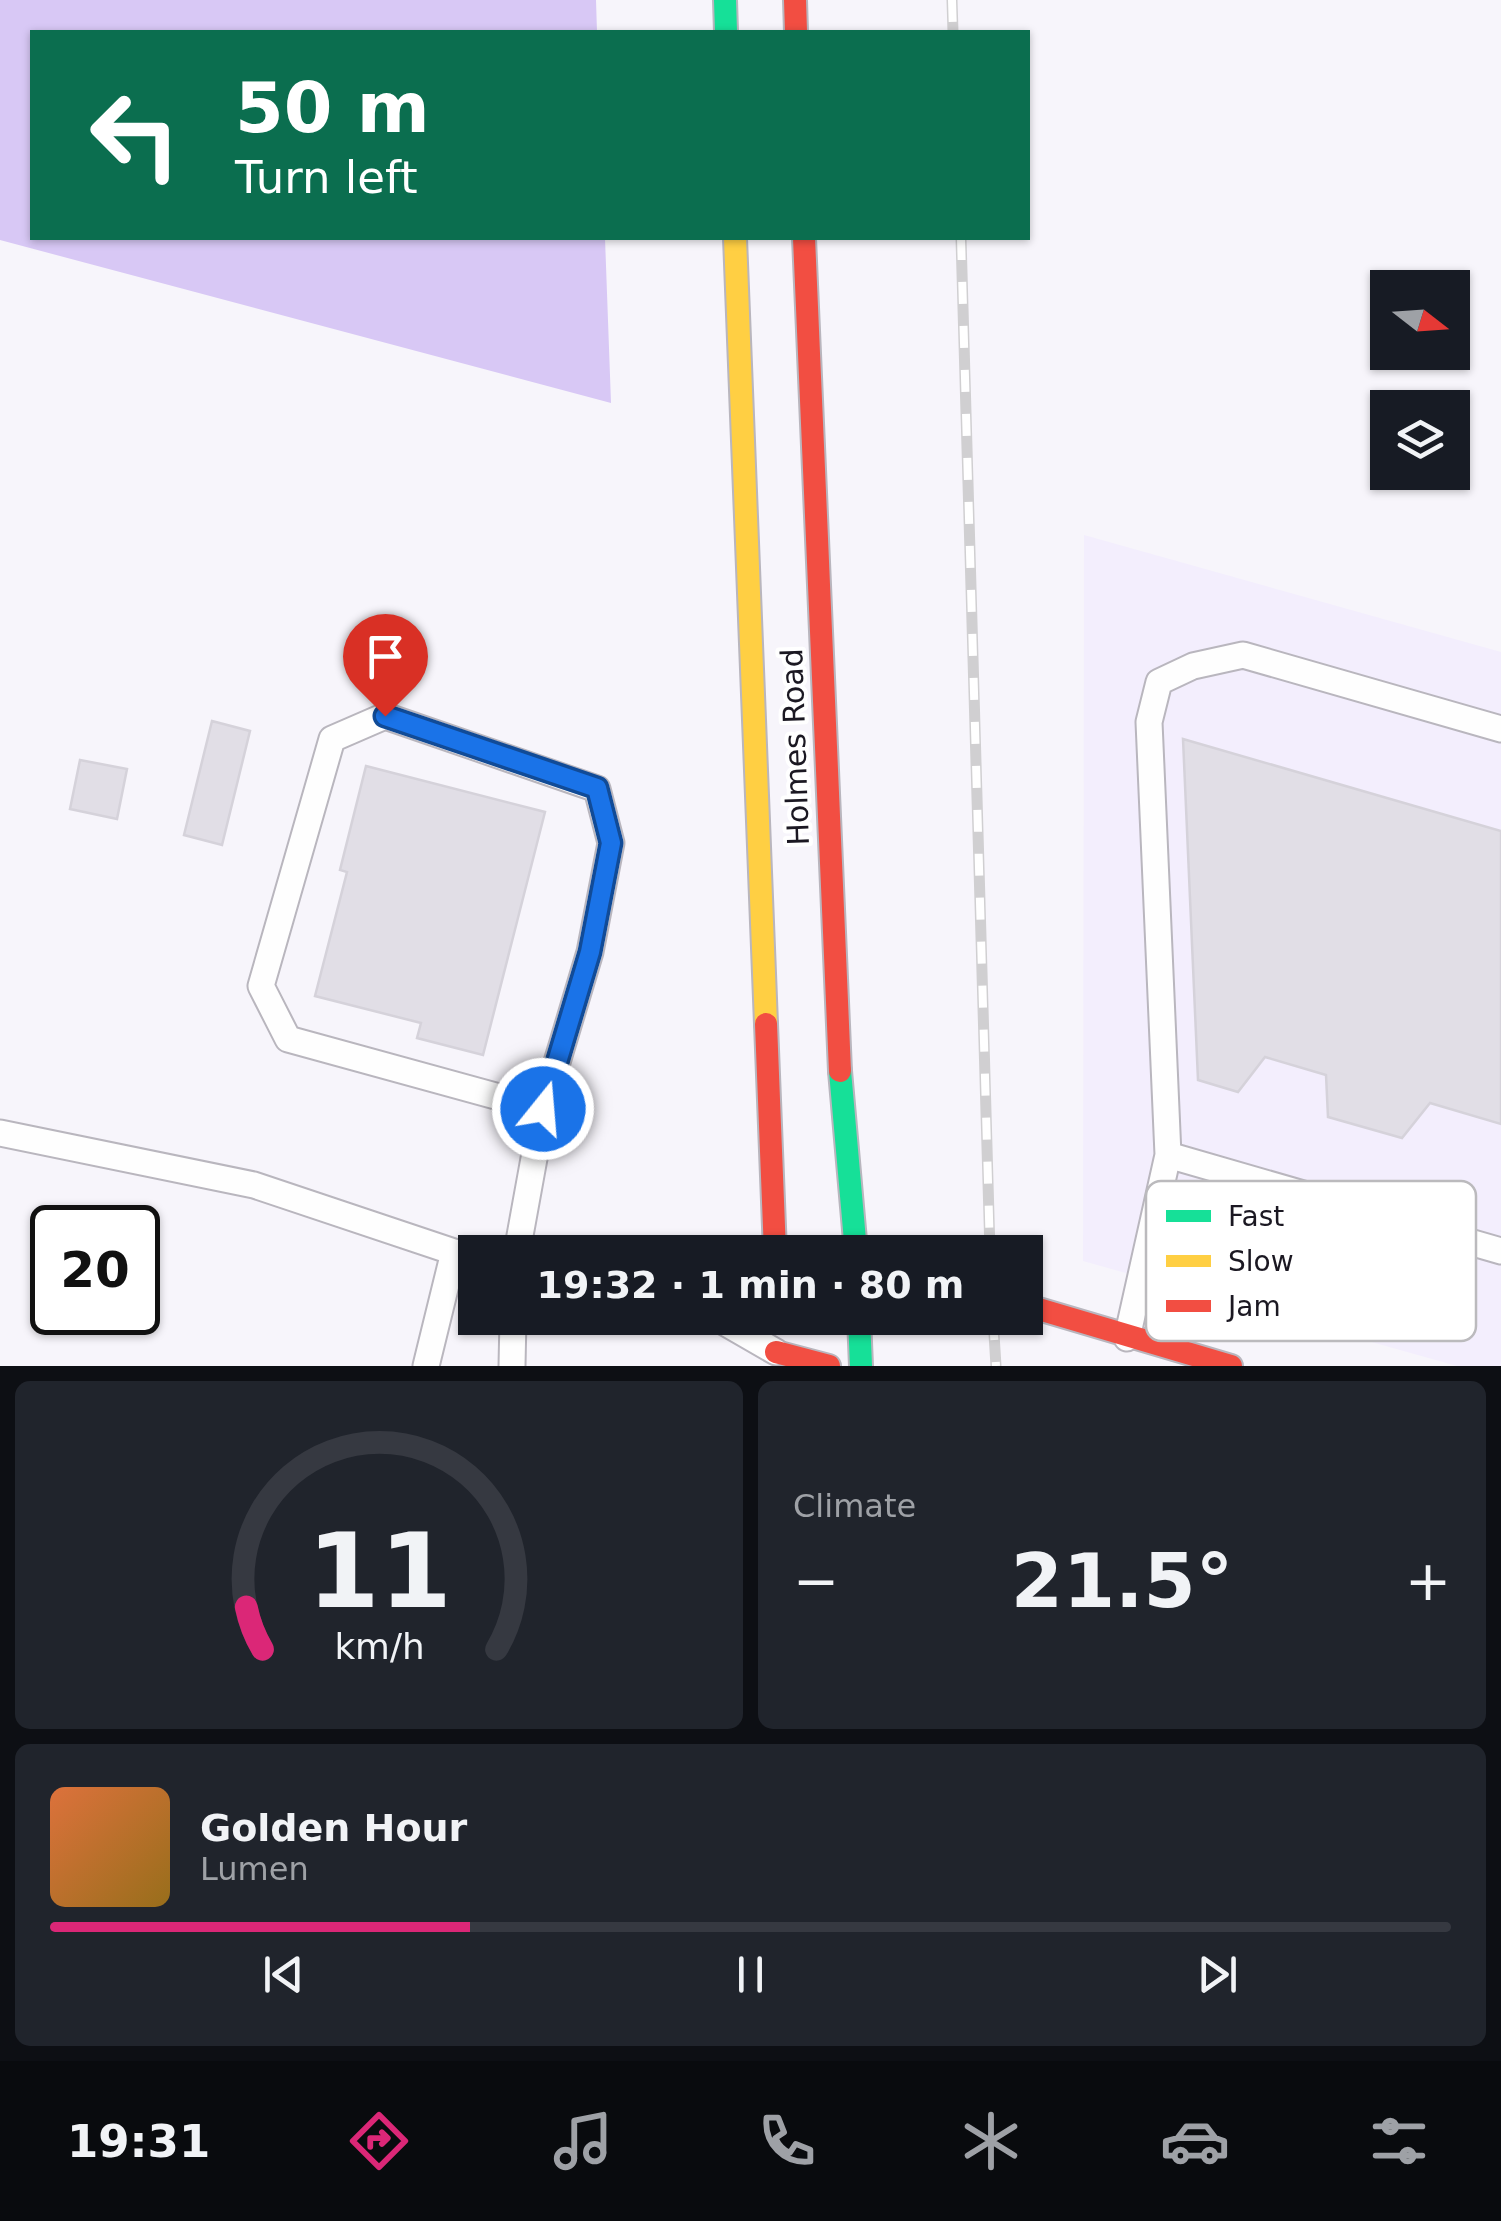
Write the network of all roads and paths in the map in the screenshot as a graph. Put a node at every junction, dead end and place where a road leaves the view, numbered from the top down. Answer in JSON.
{"nodes":[{"id":1,"x":725,"y":0,"type":"edge"},
{"id":2,"x":795,"y":0,"type":"edge"},
{"id":3,"x":726,"y":30,"type":"edge"},
{"id":4,"x":796,"y":30,"type":"edge"},
{"id":5,"x":735,"y":240,"type":"edge"},
{"id":6,"x":804,"y":240,"type":"edge"},
{"id":7,"x":1501,"y":729,"type":"edge"},
{"id":8,"x":543,"y":1109,"type":"junction"},
{"id":9,"x":0,"y":1133,"type":"edge"},
{"id":10,"x":1168,"y":1156,"type":"junction"},
{"id":11,"x":1162,"y":1181,"type":"edge"},
{"id":12,"x":1255,"y":1181,"type":"edge"},
{"id":13,"x":520,"y":1235,"type":"edge"},
{"id":14,"x":775,"y":1235,"type":"edge"},
{"id":15,"x":854,"y":1235,"type":"edge"},
{"id":16,"x":1476,"y":1245,"type":"edge"},
{"id":17,"x":1501,"y":1252,"type":"edge"},
{"id":18,"x":458,"y":1254,"type":"edge"},
{"id":19,"x":1146,"y":1254,"type":"edge"},
{"id":20,"x":458,"y":1276,"type":"edge"},
{"id":21,"x":1043,"y":1311,"type":"edge"},
{"id":22,"x":513,"y":1335,"type":"edge"},
{"id":23,"x":742,"y":1335,"type":"edge"},
{"id":24,"x":860,"y":1335,"type":"edge"},
{"id":25,"x":1127,"y":1338,"type":"junction"},
{"id":26,"x":776,"y":1359,"type":"edge"},
{"id":27,"x":426,"y":1366,"type":"edge"},
{"id":28,"x":512,"y":1366,"type":"edge"},
{"id":29,"x":828,"y":1366,"type":"edge"},
{"id":30,"x":862,"y":1366,"type":"edge"},
{"id":31,"x":1231,"y":1366,"type":"edge"}],
"edges":[{"from":1,"to":3,"type":"main road"},
{"from":2,"to":4,"type":"main road"},
{"from":5,"to":14,"type":"main road","name":"Holmes Road"},
{"from":6,"to":15,"type":"main road","name":"Holmes Road"},
{"from":7,"to":10,"type":"lane"},
{"from":8,"to":8,"type":"lane"},
{"from":8,"to":13,"type":"lane"},
{"from":9,"to":18,"type":"lane"},
{"from":10,"to":11,"type":"lane"},
{"from":10,"to":12,"type":"lane"},
{"from":16,"to":17,"type":"lane"},
{"from":19,"to":25,"type":"lane"},
{"from":20,"to":27,"type":"lane"},
{"from":21,"to":25,"type":"main road"},
{"from":22,"to":28,"type":"lane"},
{"from":23,"to":26,"type":"lane"},
{"from":24,"to":30,"type":"main road"},
{"from":25,"to":31,"type":"main road"},
{"from":26,"to":29,"type":"main road"}]}
